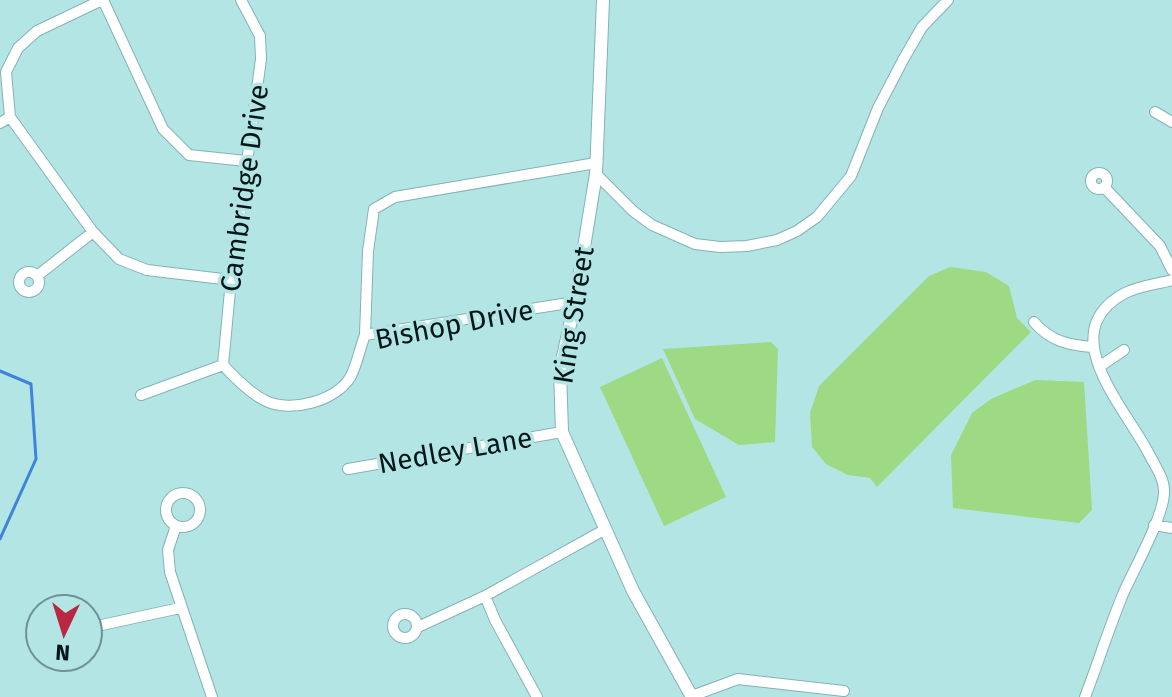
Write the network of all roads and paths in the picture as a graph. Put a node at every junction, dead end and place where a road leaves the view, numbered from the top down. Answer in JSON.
{"nodes":[{"id":1,"x":102,"y":0,"type":"edge"},
{"id":2,"x":241,"y":0,"type":"edge"},
{"id":3,"x":603,"y":0,"type":"edge"},
{"id":4,"x":948,"y":0,"type":"edge"},
{"id":5,"x":1155,"y":112,"type":"dead end"},
{"id":6,"x":10,"y":117,"type":"junction"},
{"id":7,"x":1172,"y":122,"type":"edge"},
{"id":8,"x":0,"y":123,"type":"edge"},
{"id":9,"x":246,"y":161,"type":"junction"},
{"id":10,"x":596,"y":168,"type":"junction"},
{"id":11,"x":1104,"y":187,"type":"dead end"},
{"id":12,"x":93,"y":232,"type":"junction"},
{"id":13,"x":1172,"y":270,"type":"edge"},
{"id":14,"x":37,"y":276,"type":"dead end"},
{"id":15,"x":231,"y":280,"type":"junction"},
{"id":16,"x":1172,"y":280,"type":"edge"},
{"id":17,"x":575,"y":302,"type":"junction"},
{"id":18,"x":1034,"y":322,"type":"dead end"},
{"id":19,"x":365,"y":335,"type":"junction"},
{"id":20,"x":1092,"y":347,"type":"junction"},
{"id":21,"x":1124,"y":350,"type":"dead end"},
{"id":22,"x":223,"y":365,"type":"junction"},
{"id":23,"x":1099,"y":367,"type":"junction"},
{"id":24,"x":141,"y":395,"type":"dead end"},
{"id":25,"x":562,"y":432,"type":"junction"},
{"id":26,"x":348,"y":469,"type":"dead end"},
{"id":27,"x":1154,"y":525,"type":"junction"},
{"id":28,"x":176,"y":526,"type":"dead end"},
{"id":29,"x":1172,"y":528,"type":"edge"},
{"id":30,"x":604,"y":530,"type":"junction"},
{"id":31,"x":485,"y":596,"type":"junction"},
{"id":32,"x":180,"y":608,"type":"junction"},
{"id":33,"x":104,"y":625,"type":"edge"},
{"id":34,"x":418,"y":627,"type":"dead end"},
{"id":35,"x":844,"y":691,"type":"dead end"},
{"id":36,"x":212,"y":697,"type":"edge"},
{"id":37,"x":537,"y":697,"type":"edge"},
{"id":38,"x":691,"y":697,"type":"edge"},
{"id":39,"x":1085,"y":697,"type":"edge"}],
"edges":[{"from":1,"to":6,"type":"street"},
{"from":1,"to":9,"type":"street"},
{"from":2,"to":9,"type":"street","name":"Cambridge Drive"},
{"from":3,"to":10,"type":"main road","name":"King Street"},
{"from":4,"to":10,"type":"street"},
{"from":5,"to":7,"type":"street"},
{"from":6,"to":8,"type":"street"},
{"from":6,"to":12,"type":"street"},
{"from":9,"to":15,"type":"street","name":"Cambridge Drive"},
{"from":10,"to":17,"type":"main road","name":"King Street"},
{"from":10,"to":19,"type":"street"},
{"from":11,"to":13,"type":"street"},
{"from":12,"to":14,"type":"street"},
{"from":12,"to":15,"type":"street"},
{"from":15,"to":22,"type":"street","name":"Cambridge Drive"},
{"from":16,"to":20,"type":"street"},
{"from":17,"to":19,"type":"street","name":"Bishop Drive"},
{"from":17,"to":25,"type":"main road","name":"King Street"},
{"from":18,"to":20,"type":"street"},
{"from":19,"to":22,"type":"street","name":"Bishop Drive"},
{"from":20,"to":23,"type":"street"},
{"from":21,"to":23,"type":"street"},
{"from":22,"to":24,"type":"street"},
{"from":23,"to":27,"type":"street"},
{"from":25,"to":26,"type":"street","name":"Nedley Lane"},
{"from":25,"to":30,"type":"main road","name":"King Street"},
{"from":27,"to":29,"type":"street"},
{"from":27,"to":39,"type":"street"},
{"from":28,"to":32,"type":"street"},
{"from":30,"to":31,"type":"street"},
{"from":30,"to":38,"type":"main road","name":"King Street"},
{"from":31,"to":34,"type":"street"},
{"from":31,"to":37,"type":"street"},
{"from":32,"to":33,"type":"street"},
{"from":32,"to":36,"type":"street"},
{"from":35,"to":38,"type":"street"}]}
